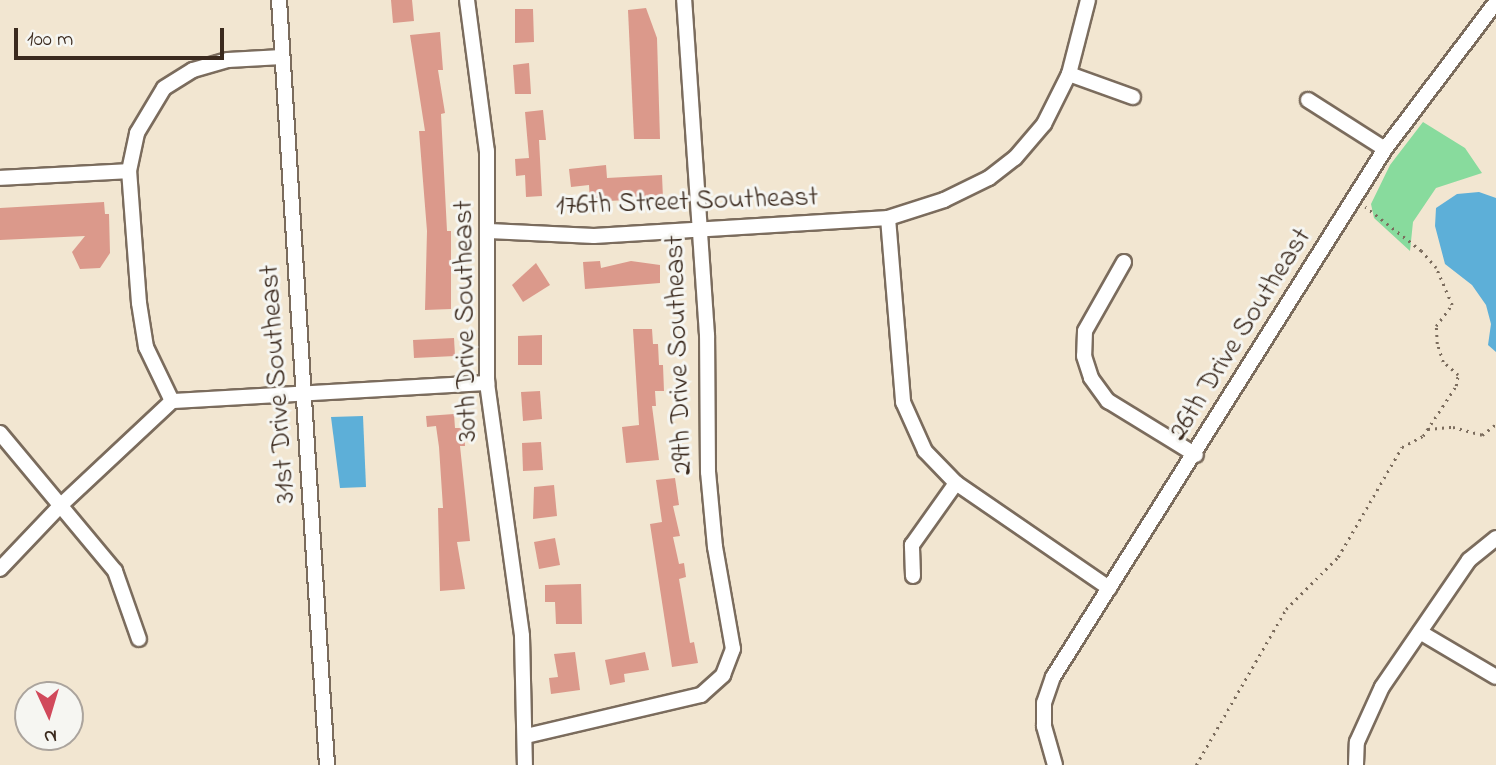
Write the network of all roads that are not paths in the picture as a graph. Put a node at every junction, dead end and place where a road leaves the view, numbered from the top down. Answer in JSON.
{"nodes":[{"id":1,"x":279,"y":0,"type":"edge"},
{"id":2,"x":467,"y":0,"type":"edge"},
{"id":3,"x":684,"y":0,"type":"edge"},
{"id":4,"x":1088,"y":0,"type":"edge"},
{"id":5,"x":1496,"y":2,"type":"edge"},
{"id":6,"x":282,"y":57,"type":"junction"},
{"id":7,"x":1069,"y":75,"type":"junction"},
{"id":8,"x":1133,"y":97,"type":"dead end"},
{"id":9,"x":1308,"y":100,"type":"dead end"},
{"id":10,"x":1385,"y":149,"type":"junction"},
{"id":11,"x":129,"y":170,"type":"junction"},
{"id":12,"x":0,"y":178,"type":"edge"},
{"id":13,"x":888,"y":218,"type":"junction"},
{"id":14,"x":700,"y":229,"type":"junction"},
{"id":15,"x":489,"y":230,"type":"junction"},
{"id":16,"x":1124,"y":262,"type":"dead end"},
{"id":17,"x":487,"y":383,"type":"junction"},
{"id":18,"x":305,"y":390,"type":"junction"},
{"id":19,"x":172,"y":401,"type":"junction"},
{"id":20,"x":0,"y":433,"type":"edge"},
{"id":21,"x":1196,"y":455,"type":"junction"},
{"id":22,"x":956,"y":483,"type":"junction"},
{"id":23,"x":61,"y":505,"type":"junction"},
{"id":24,"x":1496,"y":538,"type":"edge"},
{"id":25,"x":0,"y":569,"type":"edge"},
{"id":26,"x":913,"y":576,"type":"dead end"},
{"id":27,"x":1108,"y":588,"type":"junction"},
{"id":28,"x":1420,"y":632,"type":"junction"},
{"id":29,"x":139,"y":639,"type":"dead end"},
{"id":30,"x":1496,"y":677,"type":"edge"},
{"id":31,"x":526,"y":736,"type":"junction"},
{"id":32,"x":327,"y":765,"type":"edge"},
{"id":33,"x":525,"y":765,"type":"edge"},
{"id":34,"x":1055,"y":765,"type":"edge"},
{"id":35,"x":1356,"y":765,"type":"edge"}],
"edges":[{"from":1,"to":6,"type":"street","name":"31st Drive Southeast"},
{"from":2,"to":15,"type":"street","name":"30th Drive Southeast"},
{"from":3,"to":14,"type":"street","name":"29th Drive Southeast"},
{"from":4,"to":7,"type":"street","name":"176th Street Southeast"},
{"from":5,"to":10,"type":"street","name":"26th Drive Southeast"},
{"from":6,"to":11,"type":"street"},
{"from":6,"to":18,"type":"street","name":"31st Drive Southeast"},
{"from":7,"to":8,"type":"street"},
{"from":7,"to":13,"type":"street","name":"176th Street Southeast"},
{"from":9,"to":10,"type":"street"},
{"from":10,"to":21,"type":"street","name":"26th Drive Southeast"},
{"from":11,"to":12,"type":"street"},
{"from":11,"to":19,"type":"street"},
{"from":13,"to":14,"type":"street","name":"176th Street Southeast"},
{"from":13,"to":22,"type":"street"},
{"from":14,"to":15,"type":"street","name":"176th Street Southeast"},
{"from":14,"to":31,"type":"street","name":"29th Drive Southeast"},
{"from":15,"to":17,"type":"street","name":"30th Drive Southeast"},
{"from":16,"to":21,"type":"street"},
{"from":17,"to":18,"type":"street"},
{"from":17,"to":31,"type":"street","name":"30th Drive Southeast"},
{"from":18,"to":19,"type":"street"},
{"from":18,"to":32,"type":"street","name":"31st Drive Southeast"},
{"from":19,"to":23,"type":"street"},
{"from":20,"to":23,"type":"street"},
{"from":21,"to":27,"type":"street","name":"26th Drive Southeast"},
{"from":22,"to":26,"type":"street"},
{"from":22,"to":27,"type":"street"},
{"from":23,"to":25,"type":"street"},
{"from":23,"to":29,"type":"street"},
{"from":24,"to":28,"type":"street"},
{"from":27,"to":34,"type":"street","name":"26th Drive Southeast"},
{"from":28,"to":30,"type":"street"},
{"from":28,"to":35,"type":"street"},
{"from":31,"to":33,"type":"street","name":"30th Drive Southeast"}]}
